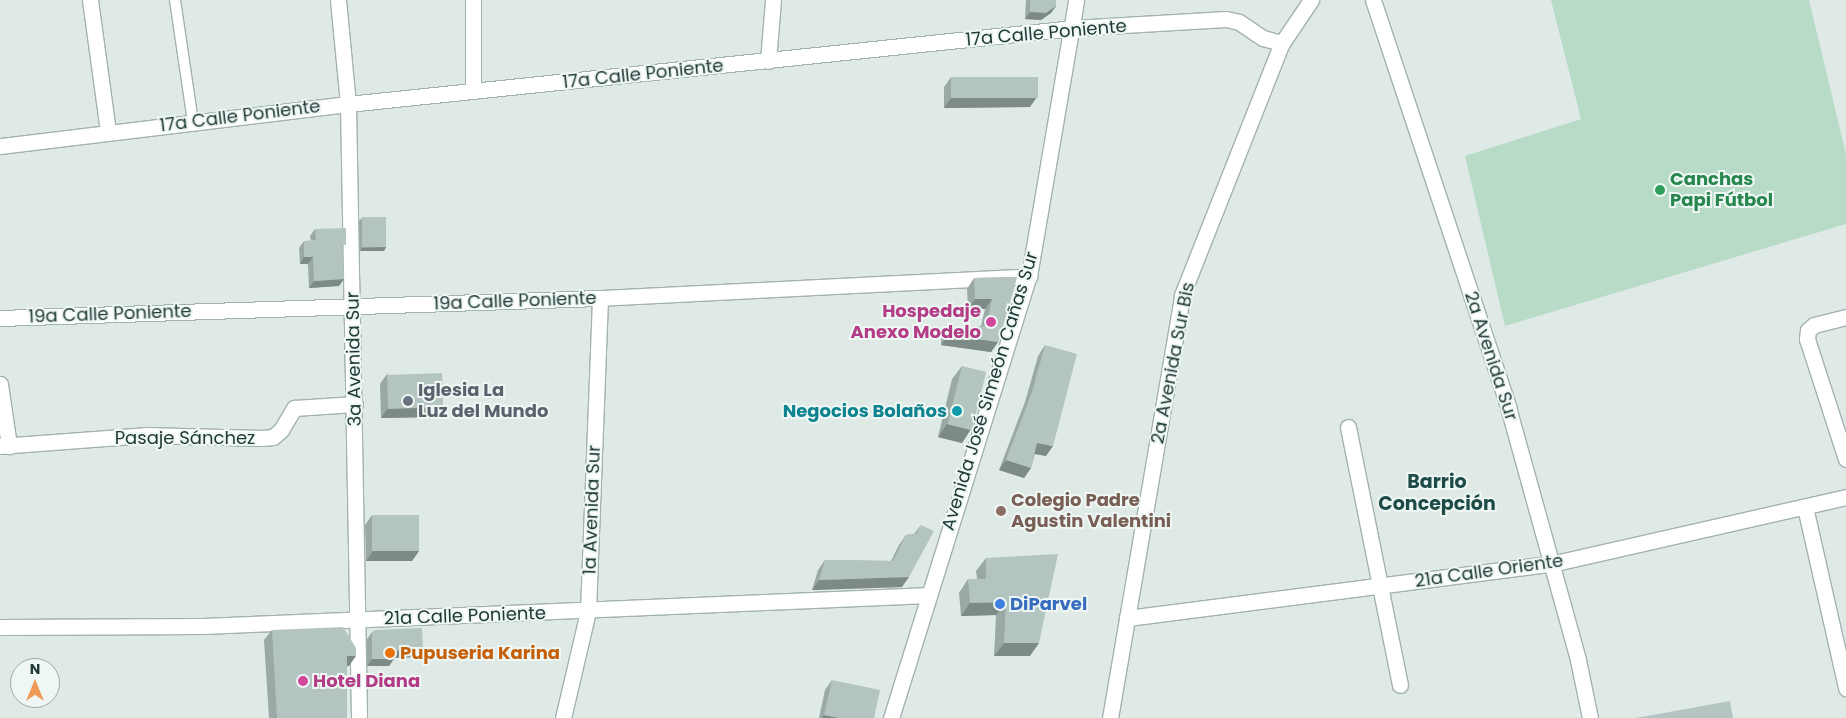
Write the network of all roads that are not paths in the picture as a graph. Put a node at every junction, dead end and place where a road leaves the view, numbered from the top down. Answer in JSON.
{"nodes":[{"id":1,"x":90,"y":0,"type":"edge"},
{"id":2,"x":175,"y":0,"type":"edge"},
{"id":3,"x":338,"y":0,"type":"edge"},
{"id":4,"x":474,"y":0,"type":"edge"},
{"id":5,"x":773,"y":0,"type":"edge"},
{"id":6,"x":1076,"y":0,"type":"edge"},
{"id":7,"x":1311,"y":0,"type":"edge"},
{"id":8,"x":1373,"y":0,"type":"edge"},
{"id":9,"x":1073,"y":28,"type":"junction"},
{"id":10,"x":1282,"y":43,"type":"junction"},
{"id":11,"x":768,"y":61,"type":"junction"},
{"id":12,"x":473,"y":91,"type":"junction"},
{"id":13,"x":348,"y":104,"type":"junction"},
{"id":14,"x":193,"y":122,"type":"junction"},
{"id":15,"x":108,"y":131,"type":"junction"},
{"id":16,"x":0,"y":146,"type":"edge"},
{"id":17,"x":1029,"y":276,"type":"junction"},
{"id":18,"x":600,"y":298,"type":"junction"},
{"id":19,"x":353,"y":306,"type":"junction"},
{"id":20,"x":1846,"y":317,"type":"edge"},
{"id":21,"x":0,"y":318,"type":"edge"},
{"id":22,"x":0,"y":384,"type":"edge"},
{"id":23,"x":355,"y":404,"type":"junction"},
{"id":24,"x":1348,"y":427,"type":"dead end"},
{"id":25,"x":4,"y":446,"type":"edge"},
{"id":26,"x":1846,"y":459,"type":"edge"},
{"id":27,"x":1846,"y":497,"type":"edge"},
{"id":28,"x":1805,"y":507,"type":"junction"},
{"id":29,"x":1551,"y":564,"type":"junction"},
{"id":30,"x":1380,"y":586,"type":"junction"},
{"id":31,"x":929,"y":595,"type":"junction"},
{"id":32,"x":588,"y":611,"type":"junction"},
{"id":33,"x":1127,"y":618,"type":"junction"},
{"id":34,"x":358,"y":620,"type":"junction"},
{"id":35,"x":0,"y":627,"type":"edge"},
{"id":36,"x":1400,"y":685,"type":"dead end"},
{"id":37,"x":1846,"y":688,"type":"edge"},
{"id":38,"x":360,"y":718,"type":"edge"},
{"id":39,"x":563,"y":718,"type":"edge"},
{"id":40,"x":891,"y":718,"type":"edge"},
{"id":41,"x":1110,"y":718,"type":"edge"},
{"id":42,"x":1590,"y":718,"type":"edge"}],
"edges":[{"from":1,"to":15,"type":"street"},
{"from":2,"to":14,"type":"lane"},
{"from":3,"to":13,"type":"street","name":"3a Avenida Sur"},
{"from":4,"to":12,"type":"street"},
{"from":5,"to":11,"type":"street"},
{"from":6,"to":9,"type":"street","name":"Avenida José Simeón Cañas Sur"},
{"from":7,"to":10,"type":"street","name":"2a Avenida Sur Bis"},
{"from":8,"to":29,"type":"street","name":"2a Avenida Sur"},
{"from":9,"to":10,"type":"street","name":"17a Calle Poniente"},
{"from":9,"to":11,"type":"street","name":"17a Calle Poniente"},
{"from":9,"to":17,"type":"street","name":"Avenida José Simeón Cañas Sur"},
{"from":10,"to":33,"type":"street","name":"2a Avenida Sur Bis"},
{"from":11,"to":12,"type":"street","name":"17a Calle Poniente"},
{"from":12,"to":13,"type":"street","name":"17a Calle Poniente"},
{"from":13,"to":14,"type":"street","name":"17a Calle Poniente"},
{"from":13,"to":19,"type":"street","name":"3a Avenida Sur"},
{"from":14,"to":15,"type":"street","name":"17a Calle Poniente"},
{"from":15,"to":16,"type":"street","name":"17a Calle Poniente"},
{"from":17,"to":18,"type":"street","name":"19a Calle Poniente"},
{"from":17,"to":31,"type":"street","name":"Avenida José Simeón Cañas Sur"},
{"from":18,"to":19,"type":"street","name":"19a Calle Poniente"},
{"from":18,"to":32,"type":"street","name":"1a Avenida Sur"},
{"from":19,"to":21,"type":"street","name":"19a Calle Poniente"},
{"from":19,"to":23,"type":"street","name":"3a Avenida Sur"},
{"from":20,"to":26,"type":"street"},
{"from":22,"to":25,"type":"street"},
{"from":23,"to":25,"type":"street","name":"Pasaje Sánchez"},
{"from":23,"to":34,"type":"street","name":"3a Avenida Sur"},
{"from":24,"to":30,"type":"street"},
{"from":27,"to":28,"type":"street","name":"21a Calle Oriente"},
{"from":28,"to":29,"type":"street","name":"21a Calle Oriente"},
{"from":28,"to":37,"type":"street"},
{"from":29,"to":30,"type":"street","name":"21a Calle Oriente"},
{"from":29,"to":42,"type":"street","name":"2a Avenida Sur"},
{"from":30,"to":33,"type":"street","name":"21a Calle Oriente"},
{"from":30,"to":36,"type":"street"},
{"from":31,"to":32,"type":"street","name":"21a Calle Poniente"},
{"from":31,"to":40,"type":"street","name":"Avenida José Simeón Cañas Sur"},
{"from":32,"to":34,"type":"street","name":"21a Calle Poniente"},
{"from":32,"to":39,"type":"street","name":"1a Avenida Sur"},
{"from":33,"to":41,"type":"street","name":"2a Avenida Sur Bis"},
{"from":34,"to":35,"type":"street","name":"21a Calle Poniente"},
{"from":34,"to":38,"type":"street","name":"3a Avenida Sur"}]}
